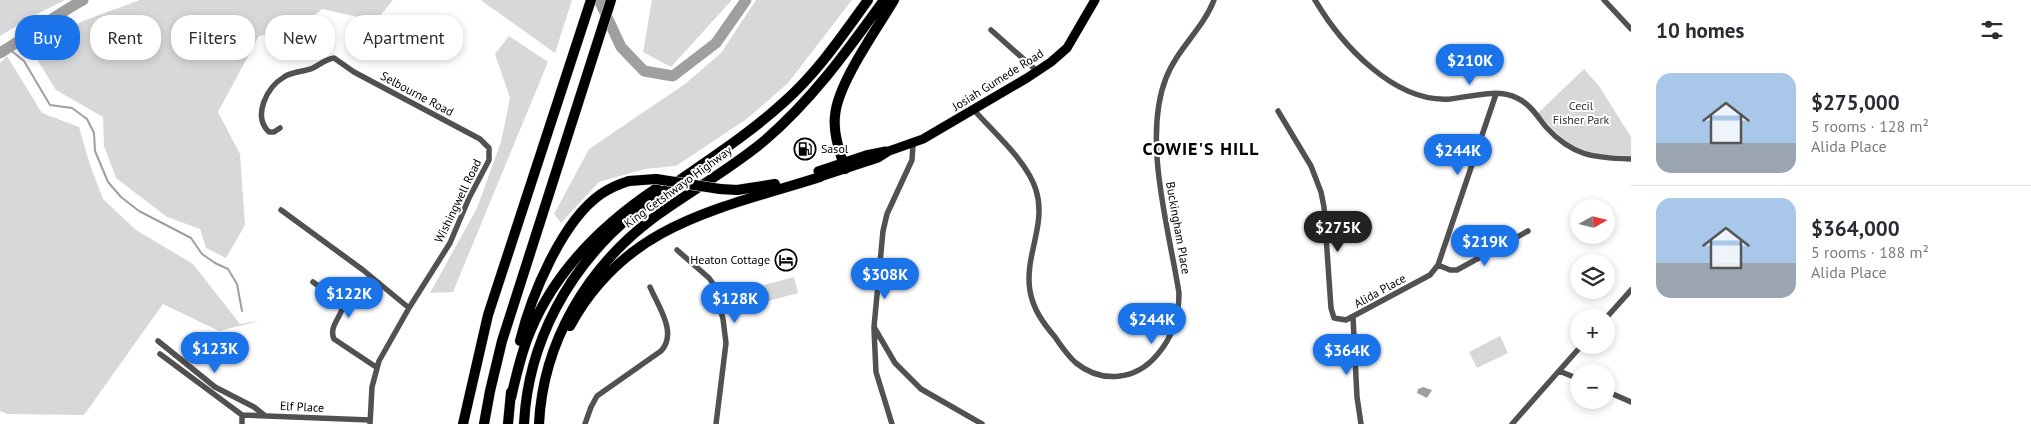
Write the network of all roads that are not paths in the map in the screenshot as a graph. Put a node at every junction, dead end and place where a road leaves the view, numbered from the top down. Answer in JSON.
{"nodes":[{"id":1,"x":591,"y":0,"type":"edge"},
{"id":2,"x":611,"y":0,"type":"edge"},
{"id":3,"x":868,"y":0,"type":"edge"},
{"id":4,"x":884,"y":0,"type":"edge"},
{"id":5,"x":894,"y":0,"type":"edge"},
{"id":6,"x":1095,"y":0,"type":"edge"},
{"id":7,"x":1214,"y":0,"type":"edge"},
{"id":8,"x":1315,"y":0,"type":"edge"},
{"id":9,"x":1604,"y":0,"type":"edge"},
{"id":10,"x":1631,"y":28,"type":"edge"},
{"id":11,"x":991,"y":30,"type":"dead end"},
{"id":12,"x":1037,"y":71,"type":"junction"},
{"id":13,"x":1496,"y":94,"type":"junction"},
{"id":14,"x":974,"y":110,"type":"junction"},
{"id":15,"x":1278,"y":111,"type":"dead end"},
{"id":16,"x":280,"y":128,"type":"dead end"},
{"id":17,"x":747,"y":133,"type":"junction"},
{"id":18,"x":913,"y":144,"type":"junction"},
{"id":19,"x":488,"y":148,"type":"joint"},
{"id":20,"x":1631,"y":159,"type":"edge"},
{"id":21,"x":844,"y":166,"type":"junction"},
{"id":22,"x":819,"y":174,"type":"junction"},
{"id":23,"x":281,"y":210,"type":"dead end"},
{"id":24,"x":1528,"y":231,"type":"dead end"},
{"id":25,"x":677,"y":250,"type":"dead end"},
{"id":26,"x":1438,"y":265,"type":"junction"},
{"id":27,"x":313,"y":282,"type":"dead end"},
{"id":28,"x":650,"y":288,"type":"dead end"},
{"id":29,"x":1631,"y":290,"type":"edge"},
{"id":30,"x":409,"y":308,"type":"junction"},
{"id":31,"x":1614,"y":309,"type":"edge"},
{"id":32,"x":1353,"y":317,"type":"junction"},
{"id":33,"x":874,"y":327,"type":"junction"},
{"id":34,"x":158,"y":341,"type":"dead end"},
{"id":35,"x":160,"y":354,"type":"dead end"},
{"id":36,"x":1574,"y":354,"type":"edge"},
{"id":37,"x":376,"y":367,"type":"junction"},
{"id":38,"x":1559,"y":371,"type":"junction"},
{"id":39,"x":1570,"y":376,"type":"edge"},
{"id":40,"x":1615,"y":395,"type":"edge"},
{"id":41,"x":511,"y":398,"type":"junction"},
{"id":42,"x":1631,"y":402,"type":"edge"},
{"id":43,"x":242,"y":415,"type":"junction"},
{"id":44,"x":264,"y":415,"type":"junction"},
{"id":45,"x":337,"y":421,"type":"edge"},
{"id":46,"x":370,"y":422,"type":"edge"},
{"id":47,"x":242,"y":424,"type":"edge"},
{"id":48,"x":463,"y":424,"type":"edge"},
{"id":49,"x":484,"y":424,"type":"edge"},
{"id":50,"x":508,"y":424,"type":"edge"},
{"id":51,"x":524,"y":424,"type":"edge"},
{"id":52,"x":539,"y":424,"type":"edge"},
{"id":53,"x":585,"y":424,"type":"edge"},
{"id":54,"x":716,"y":424,"type":"edge"},
{"id":55,"x":892,"y":424,"type":"edge"},
{"id":56,"x":982,"y":424,"type":"edge"},
{"id":57,"x":1361,"y":424,"type":"edge"},
{"id":58,"x":1512,"y":424,"type":"edge"}],
"edges":[{"from":1,"to":48,"type":"highway"},
{"from":2,"to":49,"type":"highway"},
{"from":3,"to":17,"type":"highway","name":"King Cetshwayo Highway"},
{"from":4,"to":52,"type":"highway","name":"King Cetshwayo Highway"},
{"from":5,"to":21,"type":"highway"},
{"from":6,"to":12,"type":"main road","name":"Josiah Gumede Road"},
{"from":7,"to":14,"type":"street","name":"Buckingham Place"},
{"from":8,"to":13,"type":"street"},
{"from":9,"to":10,"type":"street"},
{"from":11,"to":12,"type":"street"},
{"from":12,"to":14,"type":"main road","name":"Josiah Gumede Road"},
{"from":13,"to":20,"type":"street"},
{"from":13,"to":26,"type":"street","name":"Alida Place"},
{"from":14,"to":18,"type":"main road","name":"Josiah Gumede Road"},
{"from":15,"to":32,"type":"street","name":"Alida Place"},
{"from":16,"to":19,"type":"street","name":"Selbourne Road"},
{"from":17,"to":41,"type":"highway"},
{"from":17,"to":51,"type":"highway","name":"King Cetshwayo Highway"},
{"from":18,"to":21,"type":"main road","name":"Josiah Gumede Road"},
{"from":18,"to":33,"type":"street"},
{"from":19,"to":30,"type":"street","name":"Wishingwell Road"},
{"from":21,"to":22,"type":"main road","name":"Josiah Gumede Road"},
{"from":22,"to":41,"type":"highway","bridge":true},
{"from":22,"to":52,"type":"highway"},
{"from":23,"to":30,"type":"street"},
{"from":24,"to":26,"type":"street"},
{"from":25,"to":54,"type":"street"},
{"from":26,"to":32,"type":"street","name":"Alida Place"},
{"from":27,"to":37,"type":"street"},
{"from":28,"to":53,"type":"street"},
{"from":29,"to":31,"type":"street"},
{"from":30,"to":37,"type":"street","name":"Wishingwell Road"},
{"from":32,"to":57,"type":"street"},
{"from":33,"to":55,"type":"street"},
{"from":33,"to":56,"type":"street"},
{"from":34,"to":44,"type":"street"},
{"from":35,"to":43,"type":"street"},
{"from":36,"to":38,"type":"street"},
{"from":37,"to":46,"type":"street","name":"Wishingwell Road"},
{"from":38,"to":39,"type":"street"},
{"from":38,"to":58,"type":"street"},
{"from":40,"to":42,"type":"street"},
{"from":41,"to":50,"type":"highway"},
{"from":43,"to":44,"type":"street","name":"Elf Place"},
{"from":43,"to":47,"type":"street"},
{"from":44,"to":45,"type":"street","name":"Elf Place"},
{"from":45,"to":46,"type":"street","name":"Elf Place"}]}
